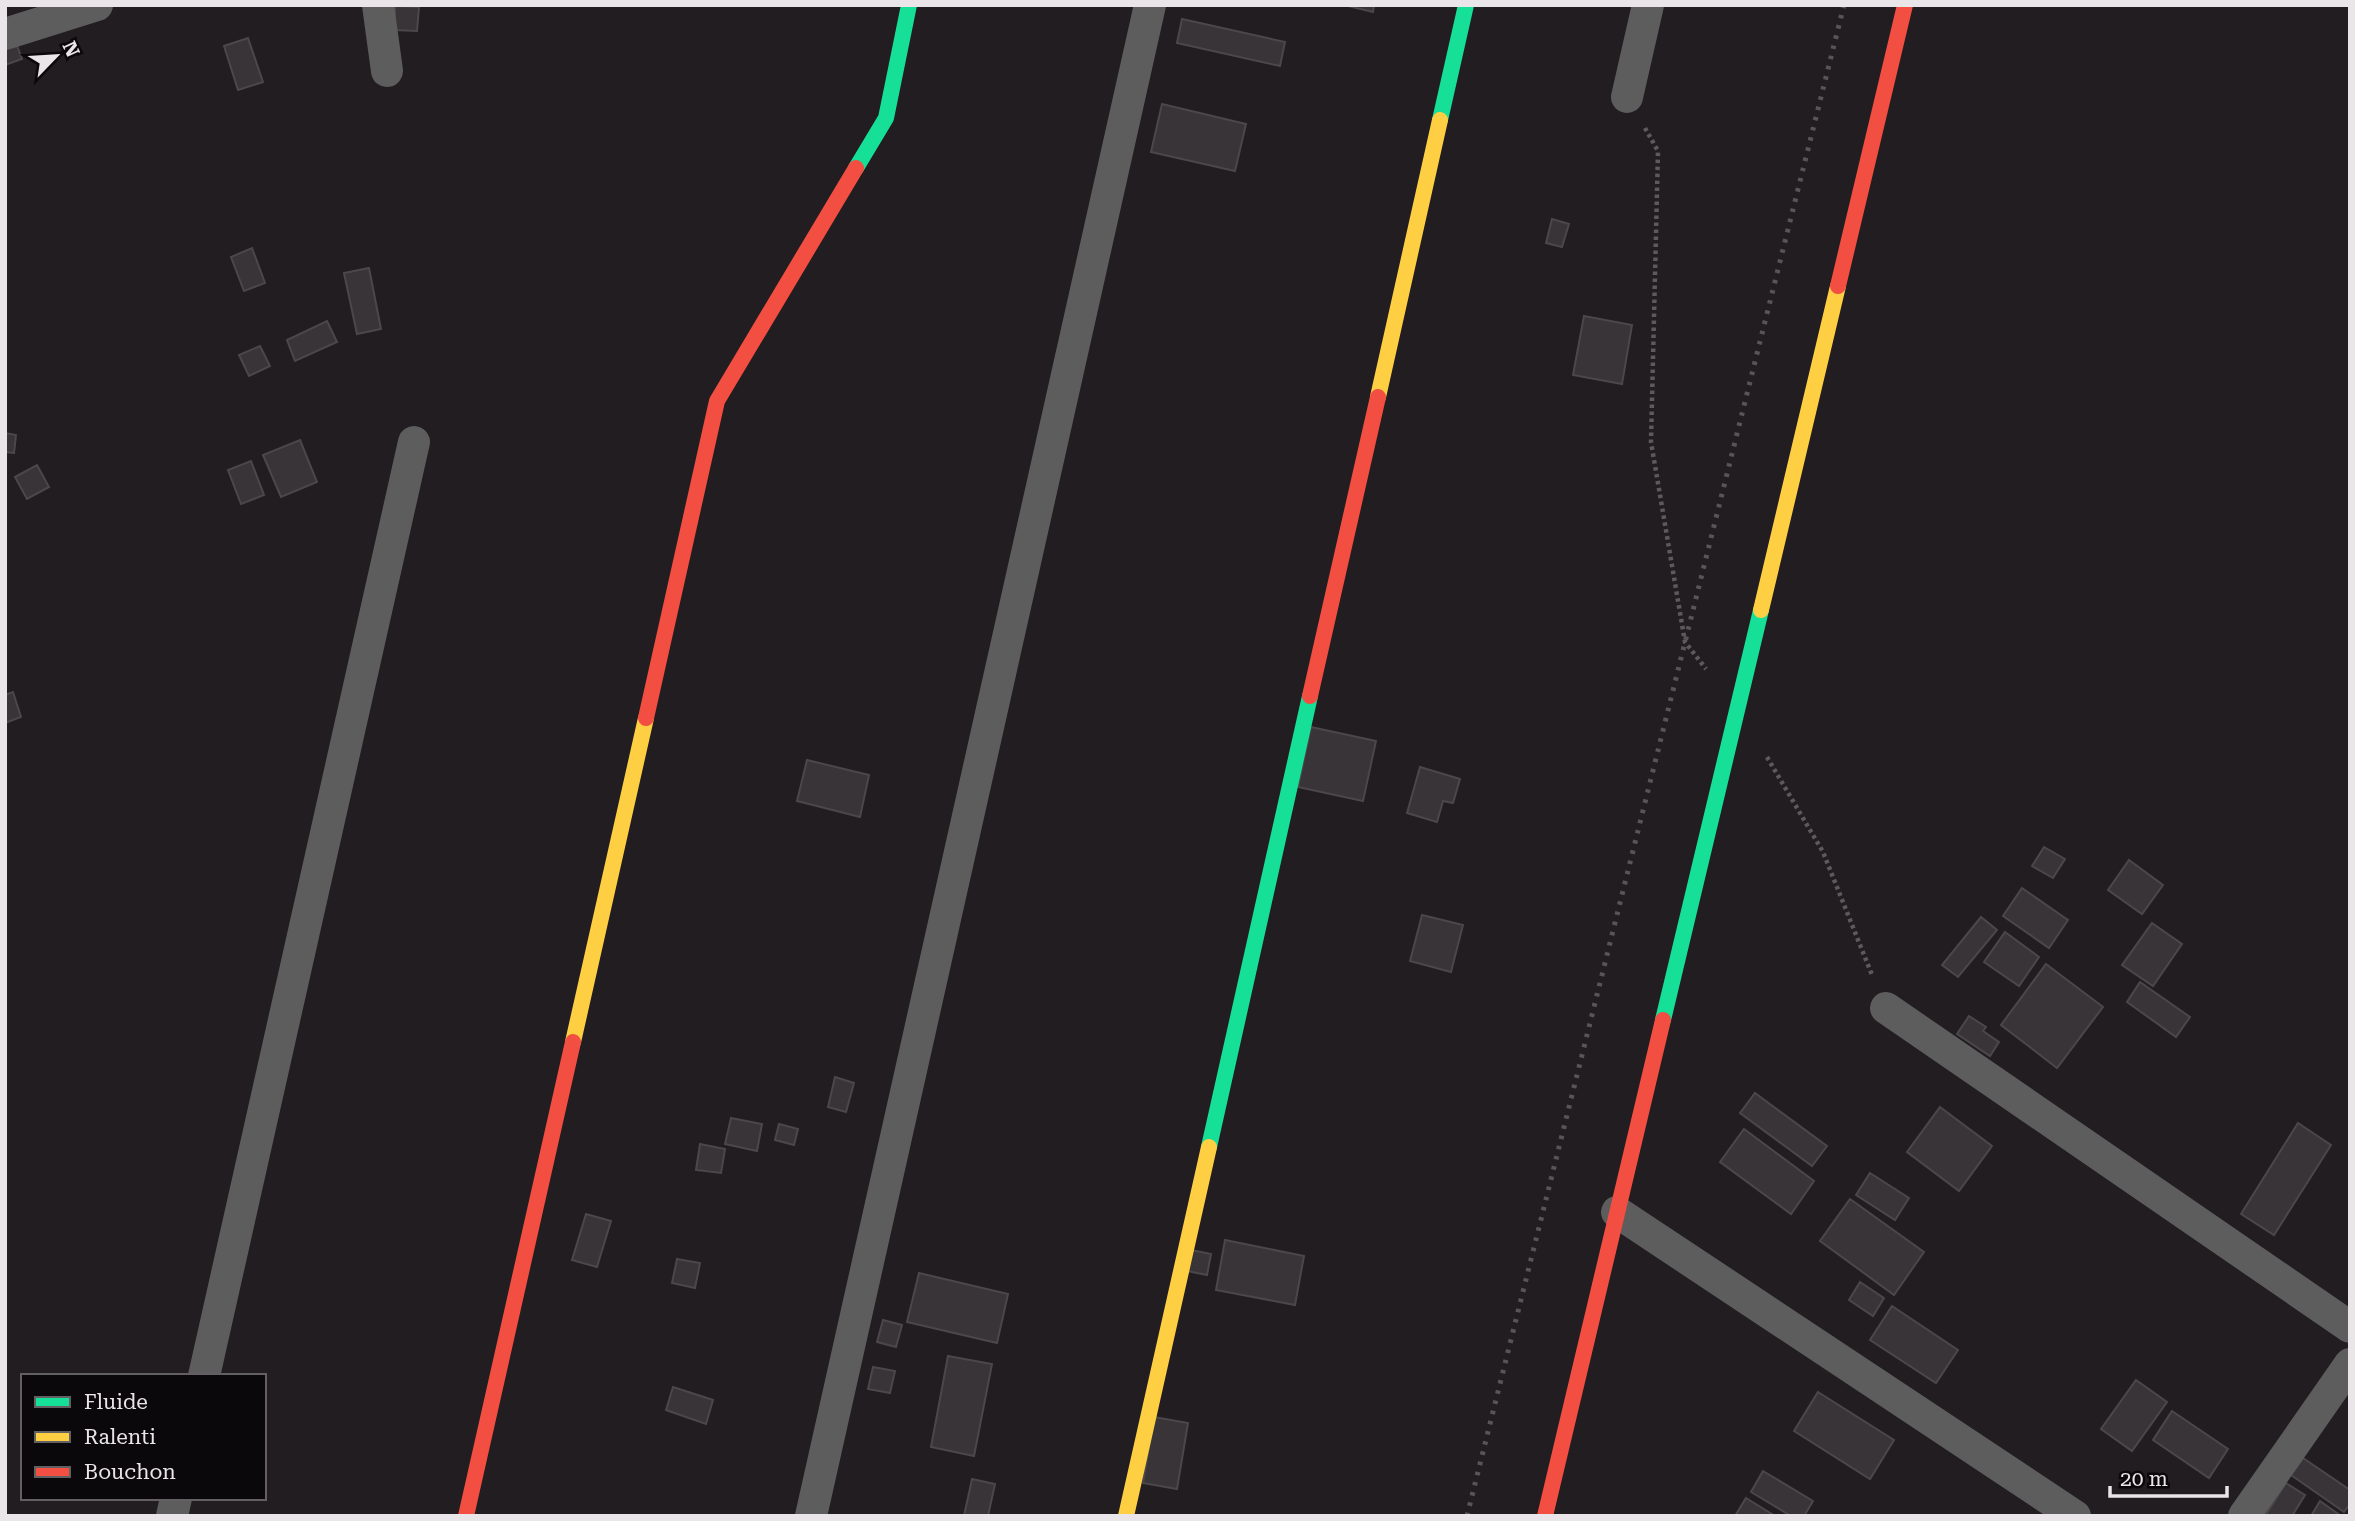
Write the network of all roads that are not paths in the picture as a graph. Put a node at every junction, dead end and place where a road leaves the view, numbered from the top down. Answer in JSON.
{"nodes":[{"id":1,"x":97,"y":5,"type":"edge"},
{"id":2,"x":378,"y":5,"type":"edge"},
{"id":3,"x":909,"y":5,"type":"edge"},
{"id":4,"x":1150,"y":5,"type":"edge"},
{"id":5,"x":1466,"y":5,"type":"edge"},
{"id":6,"x":1648,"y":5,"type":"edge"},
{"id":7,"x":1905,"y":5,"type":"edge"},
{"id":8,"x":5,"y":34,"type":"edge"},
{"id":9,"x":387,"y":71,"type":"dead end"},
{"id":10,"x":1627,"y":97,"type":"road end"},
{"id":11,"x":414,"y":442,"type":"dead end"},
{"id":12,"x":1886,"y":1008,"type":"road end"},
{"id":13,"x":1617,"y":1212,"type":"junction"},
{"id":14,"x":2350,"y":1328,"type":"edge"},
{"id":15,"x":2350,"y":1364,"type":"edge"},
{"id":16,"x":204,"y":1374,"type":"edge"},
{"id":17,"x":466,"y":1516,"type":"edge"},
{"id":18,"x":810,"y":1516,"type":"edge"},
{"id":19,"x":1126,"y":1516,"type":"edge"},
{"id":20,"x":1545,"y":1516,"type":"edge"},
{"id":21,"x":2075,"y":1516,"type":"edge"},
{"id":22,"x":2244,"y":1516,"type":"edge"}],
"edges":[{"from":1,"to":8,"type":"street"},
{"from":2,"to":9,"type":"street"},
{"from":3,"to":17,"type":"street"},
{"from":4,"to":18,"type":"street"},
{"from":5,"to":19,"type":"street"},
{"from":6,"to":10,"type":"street"},
{"from":7,"to":13,"type":"street"},
{"from":11,"to":16,"type":"street"},
{"from":12,"to":14,"type":"street"},
{"from":13,"to":20,"type":"street"},
{"from":13,"to":21,"type":"street"},
{"from":15,"to":22,"type":"street"}]}
